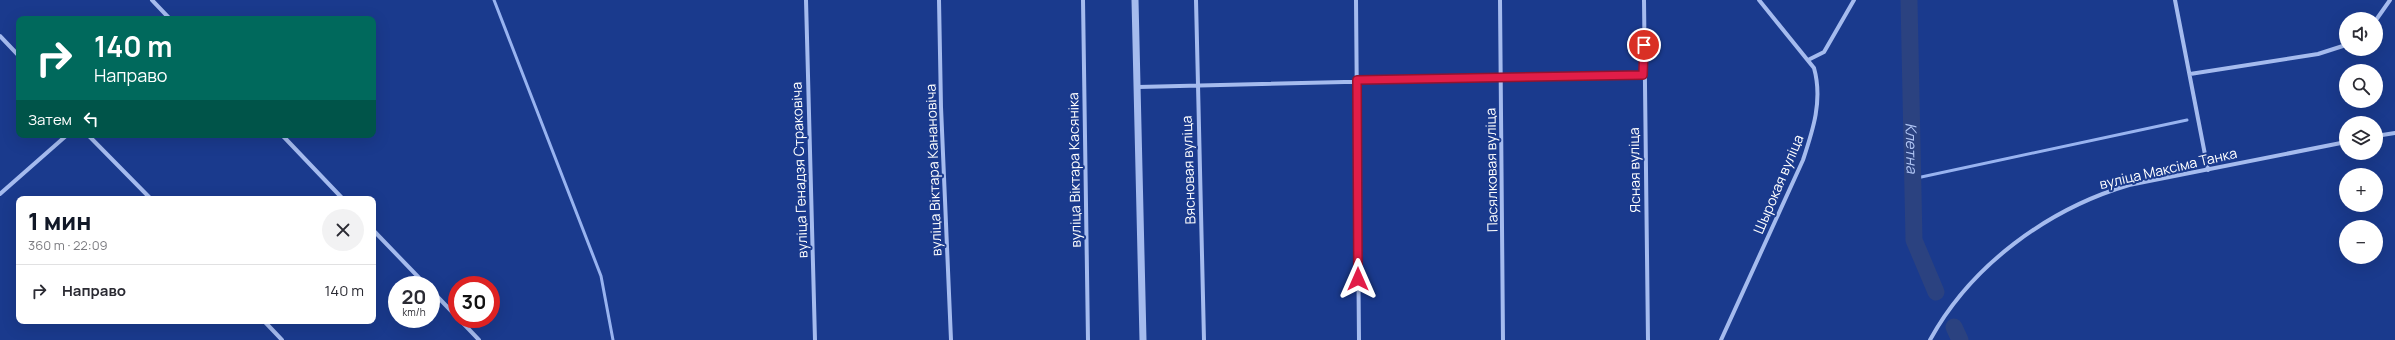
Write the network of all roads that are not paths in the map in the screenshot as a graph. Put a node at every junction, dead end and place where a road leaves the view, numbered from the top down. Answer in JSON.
{"nodes":[{"id":1,"x":152,"y":0,"type":"edge"},
{"id":2,"x":806,"y":0,"type":"edge"},
{"id":3,"x":939,"y":0,"type":"edge"},
{"id":4,"x":1082,"y":0,"type":"edge"},
{"id":5,"x":1135,"y":0,"type":"edge"},
{"id":6,"x":1196,"y":0,"type":"edge"},
{"id":7,"x":1356,"y":0,"type":"edge"},
{"id":8,"x":1500,"y":0,"type":"edge"},
{"id":9,"x":1644,"y":0,"type":"edge"},
{"id":10,"x":1759,"y":0,"type":"edge"},
{"id":11,"x":1854,"y":0,"type":"edge"},
{"id":12,"x":2175,"y":0,"type":"edge"},
{"id":13,"x":2390,"y":0,"type":"edge"},
{"id":14,"x":2382,"y":12,"type":"edge"},
{"id":15,"x":167,"y":16,"type":"edge"},
{"id":16,"x":0,"y":36,"type":"edge"},
{"id":17,"x":2339,"y":47,"type":"edge"},
{"id":18,"x":16,"y":53,"type":"edge"},
{"id":19,"x":1808,"y":60,"type":"junction"},
{"id":20,"x":2190,"y":74,"type":"junction"},
{"id":21,"x":1643,"y":75,"type":"junction"},
{"id":22,"x":1501,"y":77,"type":"junction"},
{"id":23,"x":1357,"y":80,"type":"junction"},
{"id":24,"x":1197,"y":84,"type":"junction"},
{"id":25,"x":1138,"y":87,"type":"junction"},
{"id":26,"x":2395,"y":133,"type":"edge"},
{"id":27,"x":2383,"y":135,"type":"edge"},
{"id":28,"x":64,"y":138,"type":"edge"},
{"id":29,"x":91,"y":138,"type":"edge"},
{"id":30,"x":285,"y":138,"type":"edge"},
{"id":31,"x":2339,"y":143,"type":"edge"},
{"id":32,"x":2208,"y":170,"type":"junction"},
{"id":33,"x":0,"y":194,"type":"edge"},
{"id":34,"x":148,"y":196,"type":"edge"},
{"id":35,"x":340,"y":196,"type":"edge"},
{"id":36,"x":376,"y":233,"type":"edge"},
{"id":37,"x":417,"y":276,"type":"edge"},
{"id":38,"x":440,"y":299,"type":"edge"},
{"id":39,"x":448,"y":308,"type":"edge"},
{"id":40,"x":267,"y":324,"type":"edge"},
{"id":41,"x":468,"y":328,"type":"edge"},
{"id":42,"x":1930,"y":339,"type":"edge"},
{"id":43,"x":282,"y":340,"type":"edge"},
{"id":44,"x":479,"y":340,"type":"edge"},
{"id":45,"x":815,"y":340,"type":"edge"},
{"id":46,"x":951,"y":340,"type":"edge"},
{"id":47,"x":1088,"y":340,"type":"edge"},
{"id":48,"x":1143,"y":340,"type":"edge"},
{"id":49,"x":1204,"y":340,"type":"edge"},
{"id":50,"x":1359,"y":340,"type":"edge"},
{"id":51,"x":1503,"y":340,"type":"edge"},
{"id":52,"x":1648,"y":340,"type":"edge"},
{"id":53,"x":1721,"y":340,"type":"edge"}],
"edges":[{"from":1,"to":15,"type":"street"},
{"from":2,"to":45,"type":"street","name":"вуліца Генадзя Страковіча"},
{"from":3,"to":46,"type":"street","name":"вуліца Віктара Канановіча"},
{"from":4,"to":47,"type":"street","name":"вуліца Віктара Касяніка"},
{"from":5,"to":25,"type":"street"},
{"from":6,"to":24,"type":"street","name":"Вясновая вуліца"},
{"from":7,"to":23,"type":"street"},
{"from":8,"to":22,"type":"street","name":"Пасялковая вуліца"},
{"from":9,"to":21,"type":"street","name":"Ясная вуліца"},
{"from":10,"to":19,"type":"street","name":"Шырокая вуліца"},
{"from":11,"to":19,"type":"street"},
{"from":12,"to":20,"type":"street"},
{"from":13,"to":14,"type":"street"},
{"from":16,"to":18,"type":"street"},
{"from":17,"to":20,"type":"street"},
{"from":19,"to":53,"type":"street","name":"Шырокая вуліца"},
{"from":20,"to":32,"type":"street"},
{"from":21,"to":22,"type":"street"},
{"from":21,"to":52,"type":"street","name":"Ясная вуліца"},
{"from":22,"to":23,"type":"street"},
{"from":22,"to":51,"type":"street","name":"Пасялковая вуліца"},
{"from":23,"to":24,"type":"street"},
{"from":23,"to":50,"type":"street"},
{"from":24,"to":25,"type":"street"},
{"from":24,"to":49,"type":"street","name":"Вясновая вуліца"},
{"from":25,"to":48,"type":"street"},
{"from":26,"to":27,"type":"street"},
{"from":28,"to":33,"type":"street"},
{"from":29,"to":34,"type":"street"},
{"from":30,"to":35,"type":"street"},
{"from":31,"to":32,"type":"street","name":"вуліца Максіма Танка"},
{"from":32,"to":42,"type":"street","name":"вуліца Максіма Танка"},
{"from":36,"to":37,"type":"street"},
{"from":38,"to":39,"type":"street"},
{"from":40,"to":43,"type":"street"},
{"from":41,"to":44,"type":"street"}]}
